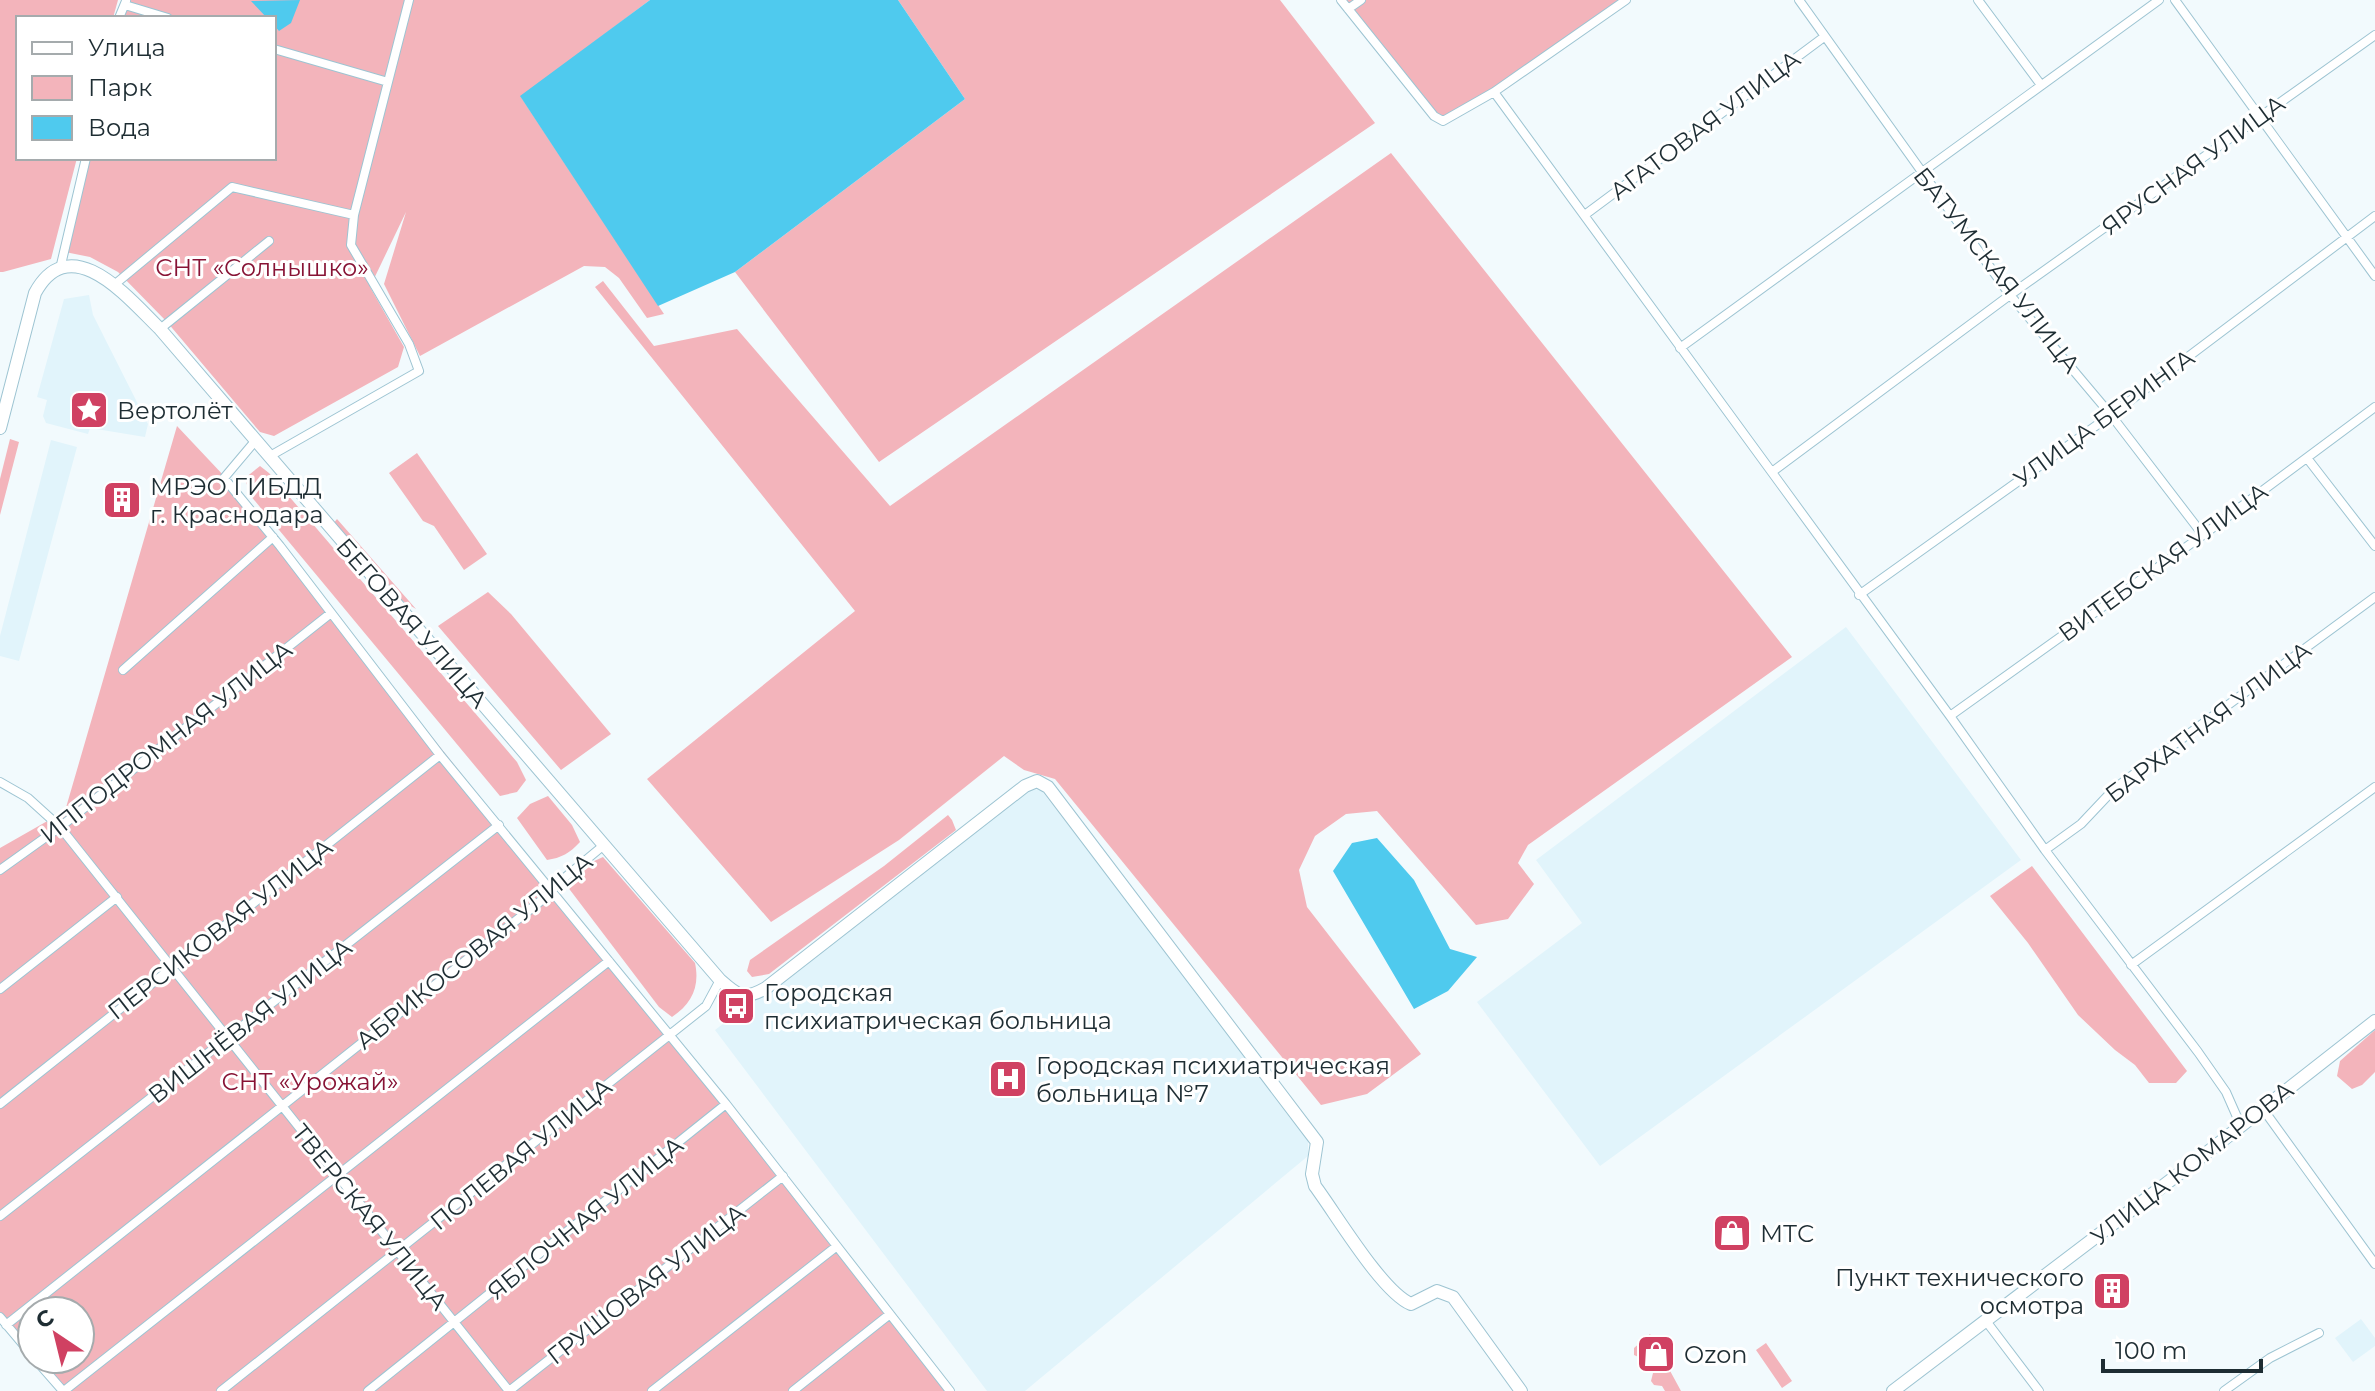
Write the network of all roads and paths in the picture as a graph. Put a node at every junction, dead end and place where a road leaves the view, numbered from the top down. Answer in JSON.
{"nodes":[{"id":1,"x":409,"y":0,"type":"edge"},
{"id":2,"x":1341,"y":0,"type":"edge"},
{"id":3,"x":1361,"y":0,"type":"edge"},
{"id":4,"x":1626,"y":0,"type":"edge"},
{"id":5,"x":1799,"y":0,"type":"edge"},
{"id":6,"x":1978,"y":0,"type":"edge"},
{"id":7,"x":2159,"y":0,"type":"edge"},
{"id":8,"x":2175,"y":0,"type":"edge"},
{"id":9,"x":125,"y":3,"type":"edge"},
{"id":10,"x":1348,"y":9,"type":"junction"},
{"id":11,"x":162,"y":16,"type":"edge"},
{"id":12,"x":2375,"y":35,"type":"edge"},
{"id":13,"x":1824,"y":37,"type":"junction"},
{"id":14,"x":276,"y":50,"type":"edge"},
{"id":15,"x":388,"y":82,"type":"junction"},
{"id":16,"x":2041,"y":85,"type":"junction"},
{"id":17,"x":1494,"y":92,"type":"junction"},
{"id":18,"x":2258,"y":118,"type":"junction"},
{"id":19,"x":86,"y":160,"type":"edge"},
{"id":20,"x":1921,"y":173,"type":"junction"},
{"id":21,"x":1586,"y":214,"type":"junction"},
{"id":22,"x":354,"y":215,"type":"junction"},
{"id":23,"x":2375,"y":216,"type":"edge"},
{"id":24,"x":2346,"y":237,"type":"junction"},
{"id":25,"x":269,"y":241,"type":"dead end"},
{"id":26,"x":60,"y":269,"type":"junction"},
{"id":27,"x":2375,"y":276,"type":"edge"},
{"id":28,"x":114,"y":285,"type":"junction"},
{"id":29,"x":2010,"y":295,"type":"junction"},
{"id":30,"x":160,"y":329,"type":"junction"},
{"id":31,"x":1680,"y":348,"type":"junction"},
{"id":32,"x":2375,"y":407,"type":"edge"},
{"id":33,"x":2111,"y":415,"type":"junction"},
{"id":34,"x":0,"y":428,"type":"edge"},
{"id":35,"x":256,"y":440,"type":"junction"},
{"id":36,"x":270,"y":456,"type":"junction"},
{"id":37,"x":2307,"y":458,"type":"junction"},
{"id":38,"x":1772,"y":472,"type":"junction"},
{"id":39,"x":2203,"y":535,"type":"junction"},
{"id":40,"x":273,"y":537,"type":"junction"},
{"id":41,"x":2375,"y":546,"type":"edge"},
{"id":42,"x":1859,"y":595,"type":"junction"},
{"id":43,"x":2375,"y":597,"type":"edge"},
{"id":44,"x":331,"y":613,"type":"junction"},
{"id":45,"x":123,"y":670,"type":"dead end"},
{"id":46,"x":1950,"y":716,"type":"junction"},
{"id":47,"x":440,"y":755,"type":"junction"},
{"id":48,"x":0,"y":782,"type":"edge"},
{"id":49,"x":2375,"y":787,"type":"edge"},
{"id":50,"x":499,"y":825,"type":"junction"},
{"id":51,"x":60,"y":827,"type":"junction"},
{"id":52,"x":604,"y":845,"type":"junction"},
{"id":53,"x":2045,"y":850,"type":"junction"},
{"id":54,"x":0,"y":870,"type":"edge"},
{"id":55,"x":552,"y":892,"type":"junction"},
{"id":56,"x":117,"y":897,"type":"junction"},
{"id":57,"x":609,"y":961,"type":"junction"},
{"id":58,"x":2131,"y":965,"type":"junction"},
{"id":59,"x":172,"y":966,"type":"junction"},
{"id":60,"x":720,"y":980,"type":"junction"},
{"id":61,"x":0,"y":989,"type":"edge"},
{"id":62,"x":2375,"y":1021,"type":"edge"},
{"id":63,"x":670,"y":1035,"type":"junction"},
{"id":64,"x":228,"y":1038,"type":"junction"},
{"id":65,"x":0,"y":1104,"type":"edge"},
{"id":66,"x":726,"y":1104,"type":"junction"},
{"id":67,"x":283,"y":1107,"type":"junction"},
{"id":68,"x":2263,"y":1109,"type":"junction"},
{"id":69,"x":2241,"y":1126,"type":"junction"},
{"id":70,"x":783,"y":1176,"type":"junction"},
{"id":71,"x":338,"y":1177,"type":"junction"},
{"id":72,"x":0,"y":1216,"type":"edge"},
{"id":73,"x":837,"y":1246,"type":"junction"},
{"id":74,"x":398,"y":1251,"type":"junction"},
{"id":75,"x":2375,"y":1264,"type":"edge"},
{"id":76,"x":890,"y":1314,"type":"junction"},
{"id":77,"x":3,"y":1321,"type":"edge"},
{"id":78,"x":1986,"y":1321,"type":"junction"},
{"id":79,"x":454,"y":1322,"type":"junction"},
{"id":80,"x":2319,"y":1333,"type":"dead end"},
{"id":81,"x":49,"y":1375,"type":"edge"},
{"id":82,"x":945,"y":1389,"type":"edge"},
{"id":83,"x":63,"y":1391,"type":"edge"},
{"id":84,"x":221,"y":1391,"type":"edge"},
{"id":85,"x":368,"y":1391,"type":"edge"},
{"id":86,"x":509,"y":1391,"type":"edge"},
{"id":87,"x":652,"y":1391,"type":"edge"},
{"id":88,"x":793,"y":1391,"type":"edge"},
{"id":89,"x":1521,"y":1391,"type":"edge"},
{"id":90,"x":1893,"y":1391,"type":"edge"},
{"id":91,"x":2039,"y":1391,"type":"edge"},
{"id":92,"x":2224,"y":1391,"type":"edge"}],
"edges":[{"from":1,"to":15,"type":"street"},
{"from":2,"to":10,"type":"street"},
{"from":3,"to":10,"type":"street"},
{"from":4,"to":17,"type":"street"},
{"from":5,"to":13,"type":"street","name":"БАТУМСКАЯ УЛИЦА"},
{"from":6,"to":16,"type":"street"},
{"from":7,"to":16,"type":"street"},
{"from":8,"to":18,"type":"street"},
{"from":9,"to":11,"type":"street"},
{"from":10,"to":17,"type":"street"},
{"from":12,"to":18,"type":"street","name":"ЯРУСНАЯ УЛИЦА"},
{"from":13,"to":20,"type":"street","name":"БАТУМСКАЯ УЛИЦА"},
{"from":13,"to":21,"type":"street","name":"АГАТОВАЯ УЛИЦА"},
{"from":14,"to":15,"type":"street"},
{"from":15,"to":22,"type":"street"},
{"from":16,"to":20,"type":"street"},
{"from":17,"to":21,"type":"street"},
{"from":18,"to":24,"type":"street"},
{"from":18,"to":29,"type":"street","name":"ЯРУСНАЯ УЛИЦА"},
{"from":19,"to":26,"type":"street"},
{"from":20,"to":29,"type":"street","name":"БАТУМСКАЯ УЛИЦА"},
{"from":20,"to":31,"type":"street"},
{"from":21,"to":31,"type":"street"},
{"from":22,"to":28,"type":"street"},
{"from":22,"to":36,"type":"street"},
{"from":23,"to":24,"type":"street","name":"УЛИЦА БЕРИНГА"},
{"from":24,"to":27,"type":"street"},
{"from":24,"to":33,"type":"street","name":"УЛИЦА БЕРИНГА"},
{"from":25,"to":30,"type":"street"},
{"from":26,"to":28,"type":"street","name":"БЕГОВАЯ УЛИЦА"},
{"from":26,"to":34,"type":"street"},
{"from":28,"to":30,"type":"street","name":"БЕГОВАЯ УЛИЦА"},
{"from":29,"to":33,"type":"street","name":"БАТУМСКАЯ УЛИЦА"},
{"from":29,"to":38,"type":"street","name":"ЯРУСНАЯ УЛИЦА"},
{"from":30,"to":35,"type":"street","name":"БЕГОВАЯ УЛИЦА"},
{"from":31,"to":38,"type":"street"},
{"from":32,"to":37,"type":"street","name":"ВИТЕБСКАЯ УЛИЦА"},
{"from":33,"to":39,"type":"street","name":"БАТУМСКАЯ УЛИЦА"},
{"from":33,"to":42,"type":"street","name":"УЛИЦА БЕРИНГА"},
{"from":35,"to":36,"type":"street","name":"БЕГОВАЯ УЛИЦА"},
{"from":35,"to":40,"type":"street"},
{"from":36,"to":52,"type":"street","name":"БЕГОВАЯ УЛИЦА"},
{"from":37,"to":39,"type":"street","name":"ВИТЕБСКАЯ УЛИЦА"},
{"from":37,"to":41,"type":"street"},
{"from":38,"to":42,"type":"street"},
{"from":39,"to":46,"type":"street","name":"ВИТЕБСКАЯ УЛИЦА"},
{"from":40,"to":44,"type":"street"},
{"from":40,"to":45,"type":"street"},
{"from":42,"to":46,"type":"street"},
{"from":43,"to":53,"type":"street","name":"БАРХАТНАЯ УЛИЦА"},
{"from":44,"to":47,"type":"street"},
{"from":44,"to":51,"type":"street","name":"ИППОДРОМНАЯ УЛИЦА"},
{"from":46,"to":53,"type":"street"},
{"from":47,"to":50,"type":"street"},
{"from":47,"to":59,"type":"street","name":"ПЕРСИКОВАЯ УЛИЦА"},
{"from":48,"to":51,"type":"street","name":"ТВЕРСКАЯ УЛИЦА"},
{"from":49,"to":58,"type":"street"},
{"from":50,"to":55,"type":"street"},
{"from":50,"to":64,"type":"street","name":"ВИШНЁВАЯ УЛИЦА"},
{"from":51,"to":54,"type":"street","name":"ИППОДРОМНАЯ УЛИЦА"},
{"from":51,"to":56,"type":"street","name":"ТВЕРСКАЯ УЛИЦА"},
{"from":52,"to":55,"type":"street","name":"АБРИКОСОВАЯ УЛИЦА"},
{"from":52,"to":60,"type":"street","name":"БЕГОВАЯ УЛИЦА"},
{"from":53,"to":58,"type":"street"},
{"from":55,"to":57,"type":"street"},
{"from":55,"to":67,"type":"street","name":"АБРИКОСОВАЯ УЛИЦА"},
{"from":56,"to":59,"type":"street","name":"ТВЕРСКАЯ УЛИЦА"},
{"from":56,"to":61,"type":"street"},
{"from":57,"to":63,"type":"street"},
{"from":57,"to":71,"type":"street"},
{"from":58,"to":69,"type":"street"},
{"from":59,"to":64,"type":"street","name":"ТВЕРСКАЯ УЛИЦА"},
{"from":59,"to":65,"type":"street","name":"ПЕРСИКОВАЯ УЛИЦА"},
{"from":60,"to":63,"type":"street","name":"ПОЛЕВАЯ УЛИЦА"},
{"from":60,"to":89,"type":"street","name":"БЕГОВАЯ УЛИЦА"},
{"from":62,"to":68,"type":"street","name":"УЛИЦА КОМАРОВА"},
{"from":63,"to":66,"type":"street"},
{"from":63,"to":74,"type":"street","name":"ПОЛЕВАЯ УЛИЦА"},
{"from":64,"to":67,"type":"street","name":"ТВЕРСКАЯ УЛИЦА"},
{"from":64,"to":72,"type":"street","name":"ВИШНЁВАЯ УЛИЦА"},
{"from":66,"to":70,"type":"street"},
{"from":66,"to":79,"type":"street","name":"ЯБЛОЧНАЯ УЛИЦА"},
{"from":67,"to":71,"type":"street","name":"ТВЕРСКАЯ УЛИЦА"},
{"from":67,"to":77,"type":"street","name":"АБРИКОСОВАЯ УЛИЦА"},
{"from":68,"to":69,"type":"street","name":"УЛИЦА КОМАРОВА"},
{"from":68,"to":75,"type":"street"},
{"from":69,"to":78,"type":"street","name":"УЛИЦА КОМАРОВА"},
{"from":70,"to":73,"type":"street"},
{"from":70,"to":86,"type":"street","name":"ГРУШОВАЯ УЛИЦА"},
{"from":71,"to":74,"type":"street","name":"ТВЕРСКАЯ УЛИЦА"},
{"from":71,"to":83,"type":"street"},
{"from":73,"to":76,"type":"street"},
{"from":73,"to":87,"type":"street"},
{"from":74,"to":79,"type":"street","name":"ТВЕРСКАЯ УЛИЦА"},
{"from":74,"to":84,"type":"street","name":"ПОЛЕВАЯ УЛИЦА"},
{"from":76,"to":82,"type":"street"},
{"from":76,"to":88,"type":"street"},
{"from":78,"to":90,"type":"street","name":"УЛИЦА КОМАРОВА"},
{"from":78,"to":91,"type":"street"},
{"from":79,"to":85,"type":"street","name":"ЯБЛОЧНАЯ УЛИЦА"},
{"from":79,"to":86,"type":"street","name":"ТВЕРСКАЯ УЛИЦА"},
{"from":80,"to":92,"type":"street"},
{"from":81,"to":83,"type":"street"}]}
